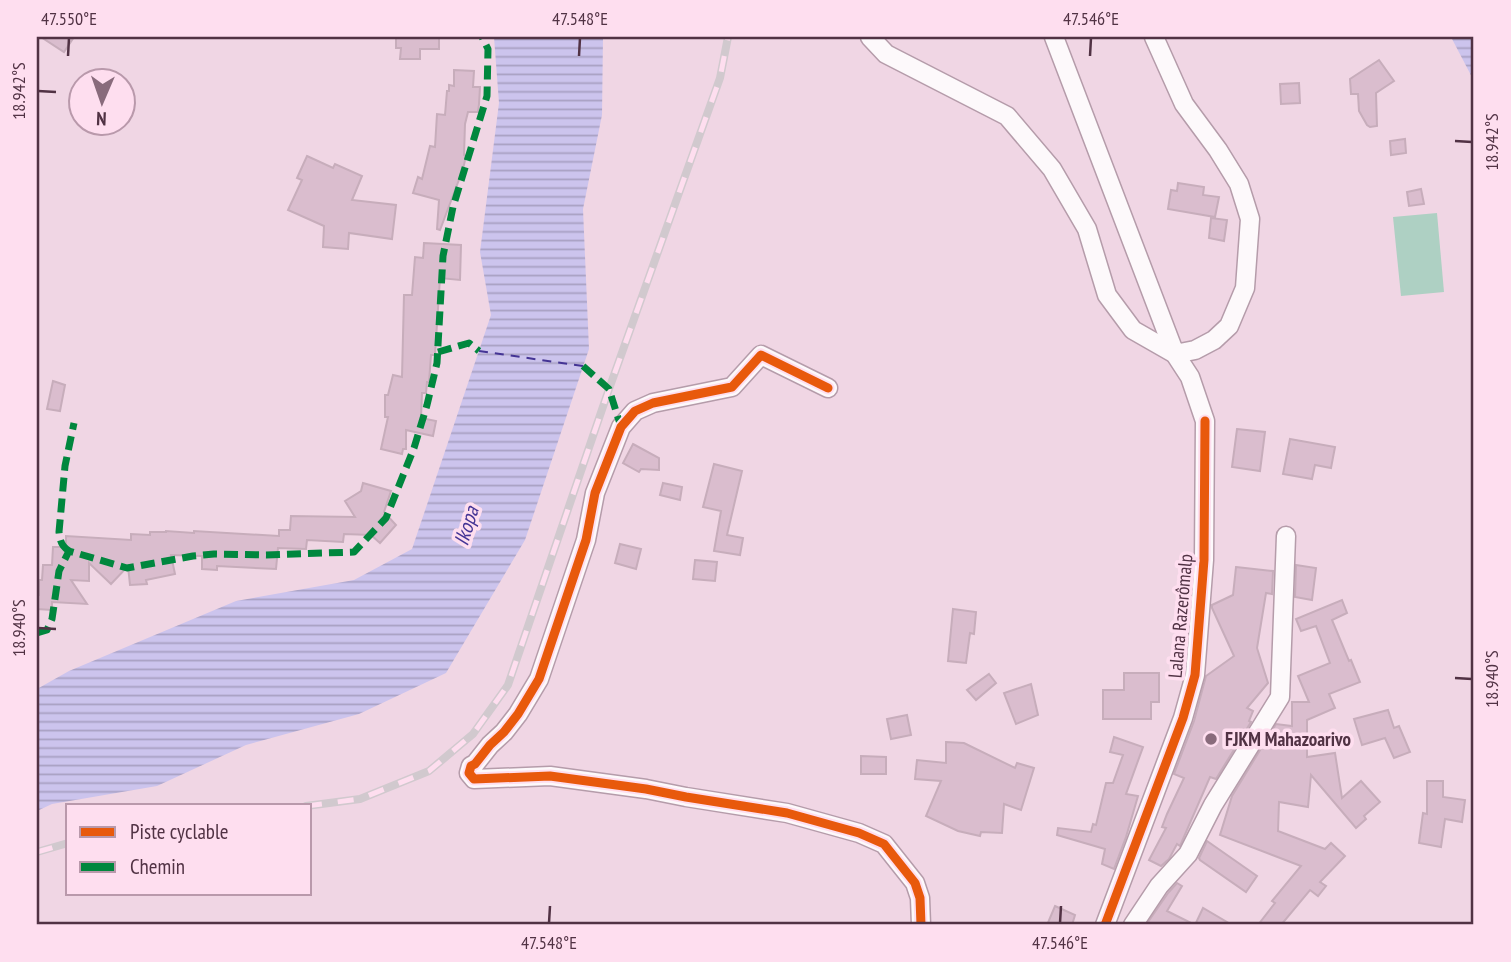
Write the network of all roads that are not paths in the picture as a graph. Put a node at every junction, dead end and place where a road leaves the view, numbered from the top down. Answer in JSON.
{"nodes":[{"id":1,"x":870,"y":37,"type":"edge"},
{"id":2,"x":1054,"y":37,"type":"edge"},
{"id":3,"x":1154,"y":37,"type":"edge"},
{"id":4,"x":1175,"y":354,"type":"junction"},
{"id":5,"x":828,"y":388,"type":"dead end"},
{"id":6,"x":1286,"y":536,"type":"dead end"},
{"id":7,"x":921,"y":925,"type":"edge"},
{"id":8,"x":1105,"y":925,"type":"edge"},
{"id":9,"x":1133,"y":925,"type":"edge"}],
"edges":[{"from":1,"to":4,"type":"street"},
{"from":2,"to":4,"type":"street","name":"Lalana Razerômalp"},
{"from":3,"to":4,"type":"street"},
{"from":4,"to":8,"type":"street","name":"Lalana Razerômalp"},
{"from":5,"to":7,"type":"street"},
{"from":6,"to":9,"type":"street"}]}
